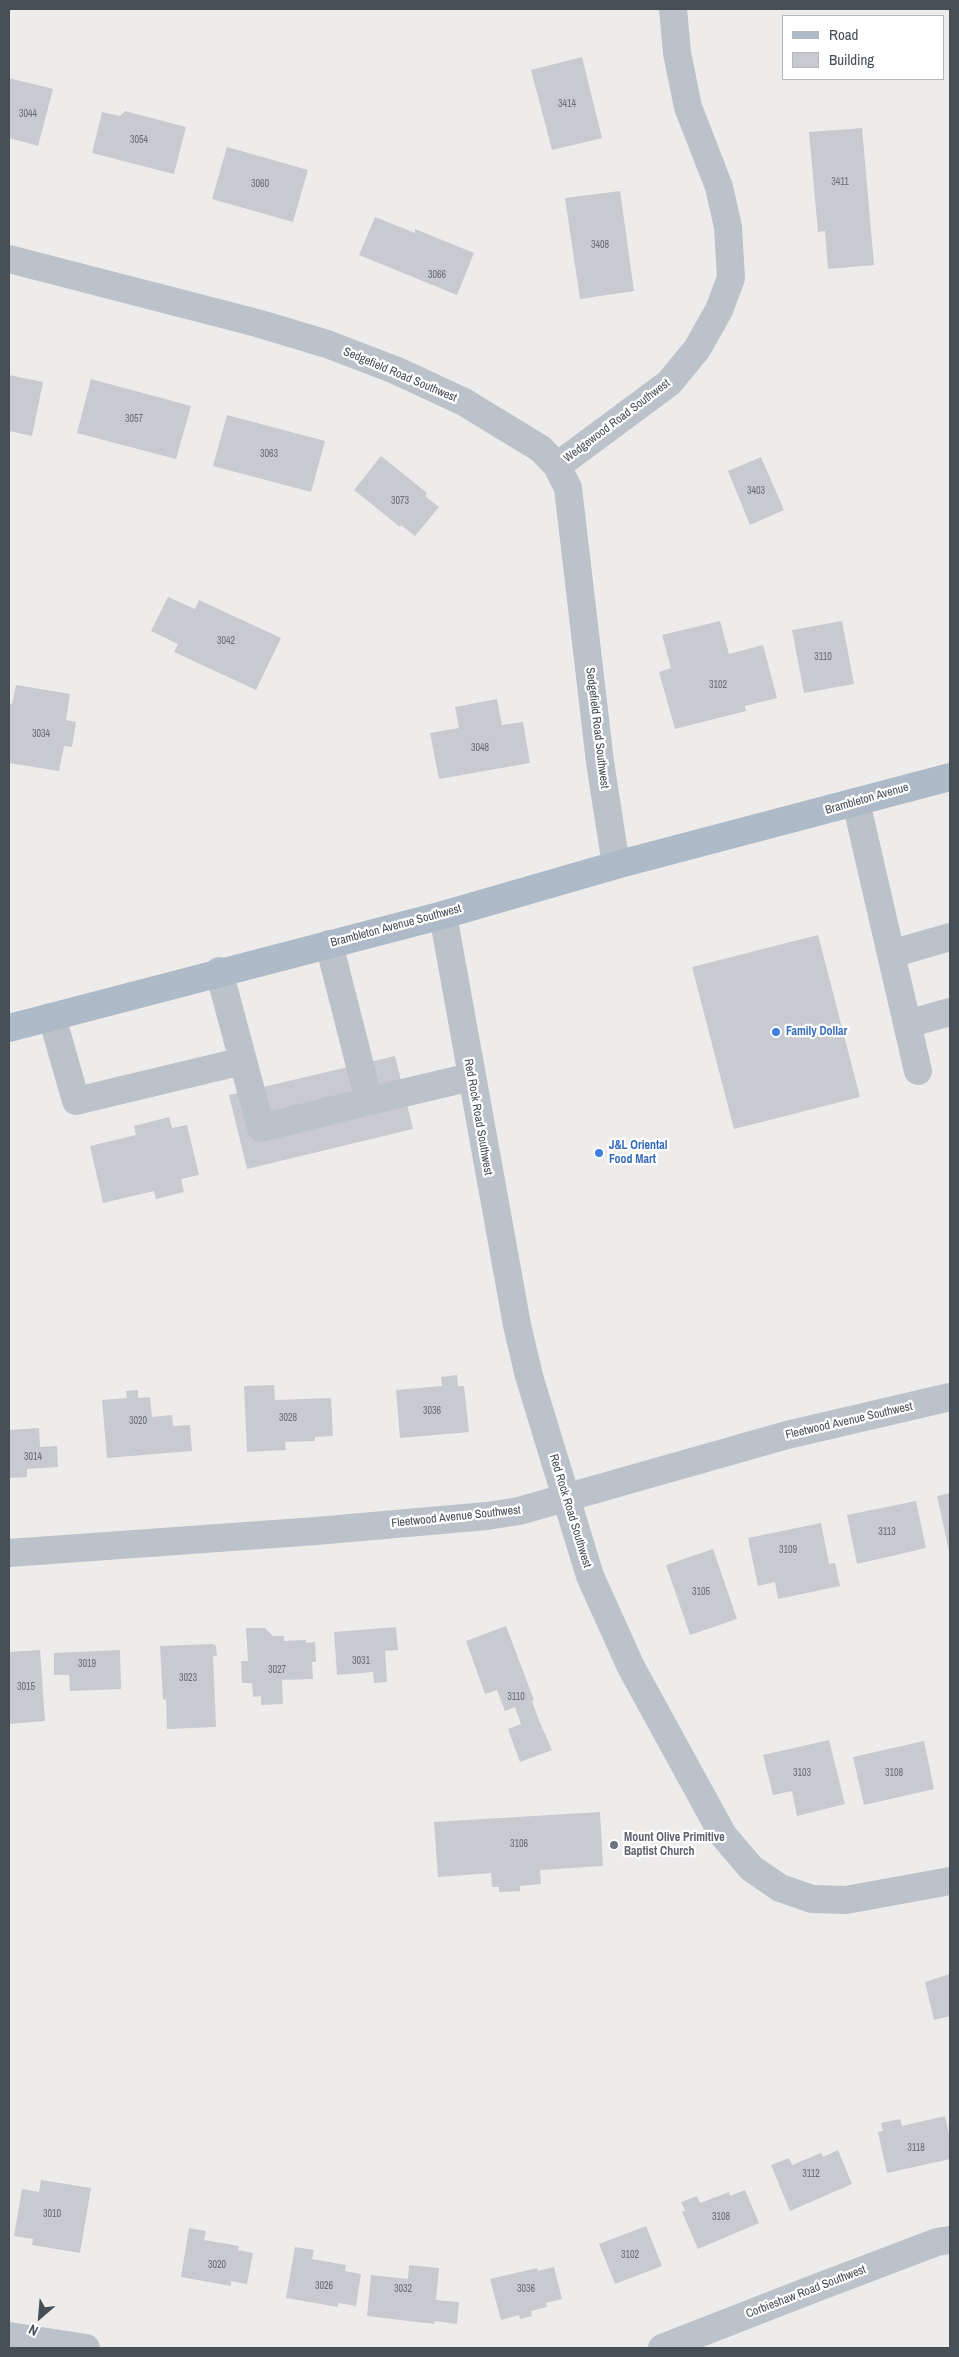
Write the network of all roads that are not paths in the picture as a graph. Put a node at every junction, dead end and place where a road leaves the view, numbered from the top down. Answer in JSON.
{"nodes":[{"id":1,"x":674,"y":9,"type":"edge"},
{"id":2,"x":9,"y":259,"type":"edge"},
{"id":3,"x":557,"y":466,"type":"junction"},
{"id":4,"x":950,"y":777,"type":"edge"},
{"id":5,"x":856,"y":802,"type":"junction"},
{"id":6,"x":784,"y":822,"type":"joint"},
{"id":7,"x":616,"y":865,"type":"junction"},
{"id":8,"x":443,"y":914,"type":"junction"},
{"id":9,"x":950,"y":938,"type":"edge"},
{"id":10,"x":329,"y":944,"type":"junction"},
{"id":11,"x":891,"y":954,"type":"junction"},
{"id":12,"x":219,"y":971,"type":"junction"},
{"id":13,"x":950,"y":1012,"type":"edge"},
{"id":14,"x":52,"y":1016,"type":"junction"},
{"id":15,"x":907,"y":1024,"type":"junction"},
{"id":16,"x":9,"y":1028,"type":"edge"},
{"id":17,"x":243,"y":1061,"type":"junction"},
{"id":18,"x":918,"y":1071,"type":"dead end"},
{"id":19,"x":471,"y":1077,"type":"junction"},
{"id":20,"x":369,"y":1101,"type":"junction"},
{"id":21,"x":950,"y":1397,"type":"edge"},
{"id":22,"x":565,"y":1498,"type":"junction"},
{"id":23,"x":9,"y":1553,"type":"edge"},
{"id":24,"x":949,"y":1882,"type":"edge"},
{"id":25,"x":950,"y":2240,"type":"edge"},
{"id":26,"x":9,"y":2336,"type":"edge"},
{"id":27,"x":86,"y":2348,"type":"edge"},
{"id":28,"x":662,"y":2348,"type":"edge"}],
"edges":[{"from":1,"to":3,"type":"street","name":"Wedgewood Road Southwest"},
{"from":2,"to":3,"type":"street","name":"Sedgefield Road Southwest"},
{"from":3,"to":7,"type":"street","name":"Sedgefield Road Southwest"},
{"from":4,"to":5,"type":"main road","name":"Brambleton Avenue"},
{"from":5,"to":6,"type":"main road","name":"Brambleton Avenue"},
{"from":5,"to":11,"type":"street"},
{"from":6,"to":7,"type":"main road","name":"Brambleton Avenue Southwest"},
{"from":7,"to":8,"type":"main road","name":"Brambleton Avenue Southwest"},
{"from":8,"to":10,"type":"main road","name":"Brambleton Avenue Southwest"},
{"from":8,"to":19,"type":"street","name":"Red Rock Road Southwest"},
{"from":9,"to":11,"type":"street"},
{"from":10,"to":12,"type":"main road","name":"Brambleton Avenue Southwest"},
{"from":10,"to":20,"type":"street"},
{"from":11,"to":15,"type":"street"},
{"from":12,"to":14,"type":"main road","name":"Brambleton Avenue Southwest"},
{"from":12,"to":17,"type":"street"},
{"from":13,"to":15,"type":"street"},
{"from":14,"to":16,"type":"main road","name":"Brambleton Avenue Southwest"},
{"from":14,"to":17,"type":"street"},
{"from":15,"to":18,"type":"street"},
{"from":17,"to":20,"type":"street"},
{"from":19,"to":20,"type":"street"},
{"from":19,"to":22,"type":"street","name":"Red Rock Road Southwest"},
{"from":21,"to":22,"type":"street","name":"Fleetwood Avenue Southwest"},
{"from":22,"to":23,"type":"street","name":"Fleetwood Avenue Southwest"},
{"from":22,"to":24,"type":"street","name":"Red Rock Road Southwest"},
{"from":25,"to":28,"type":"street","name":"Corbieshaw Road Southwest"},
{"from":26,"to":27,"type":"street"}]}
